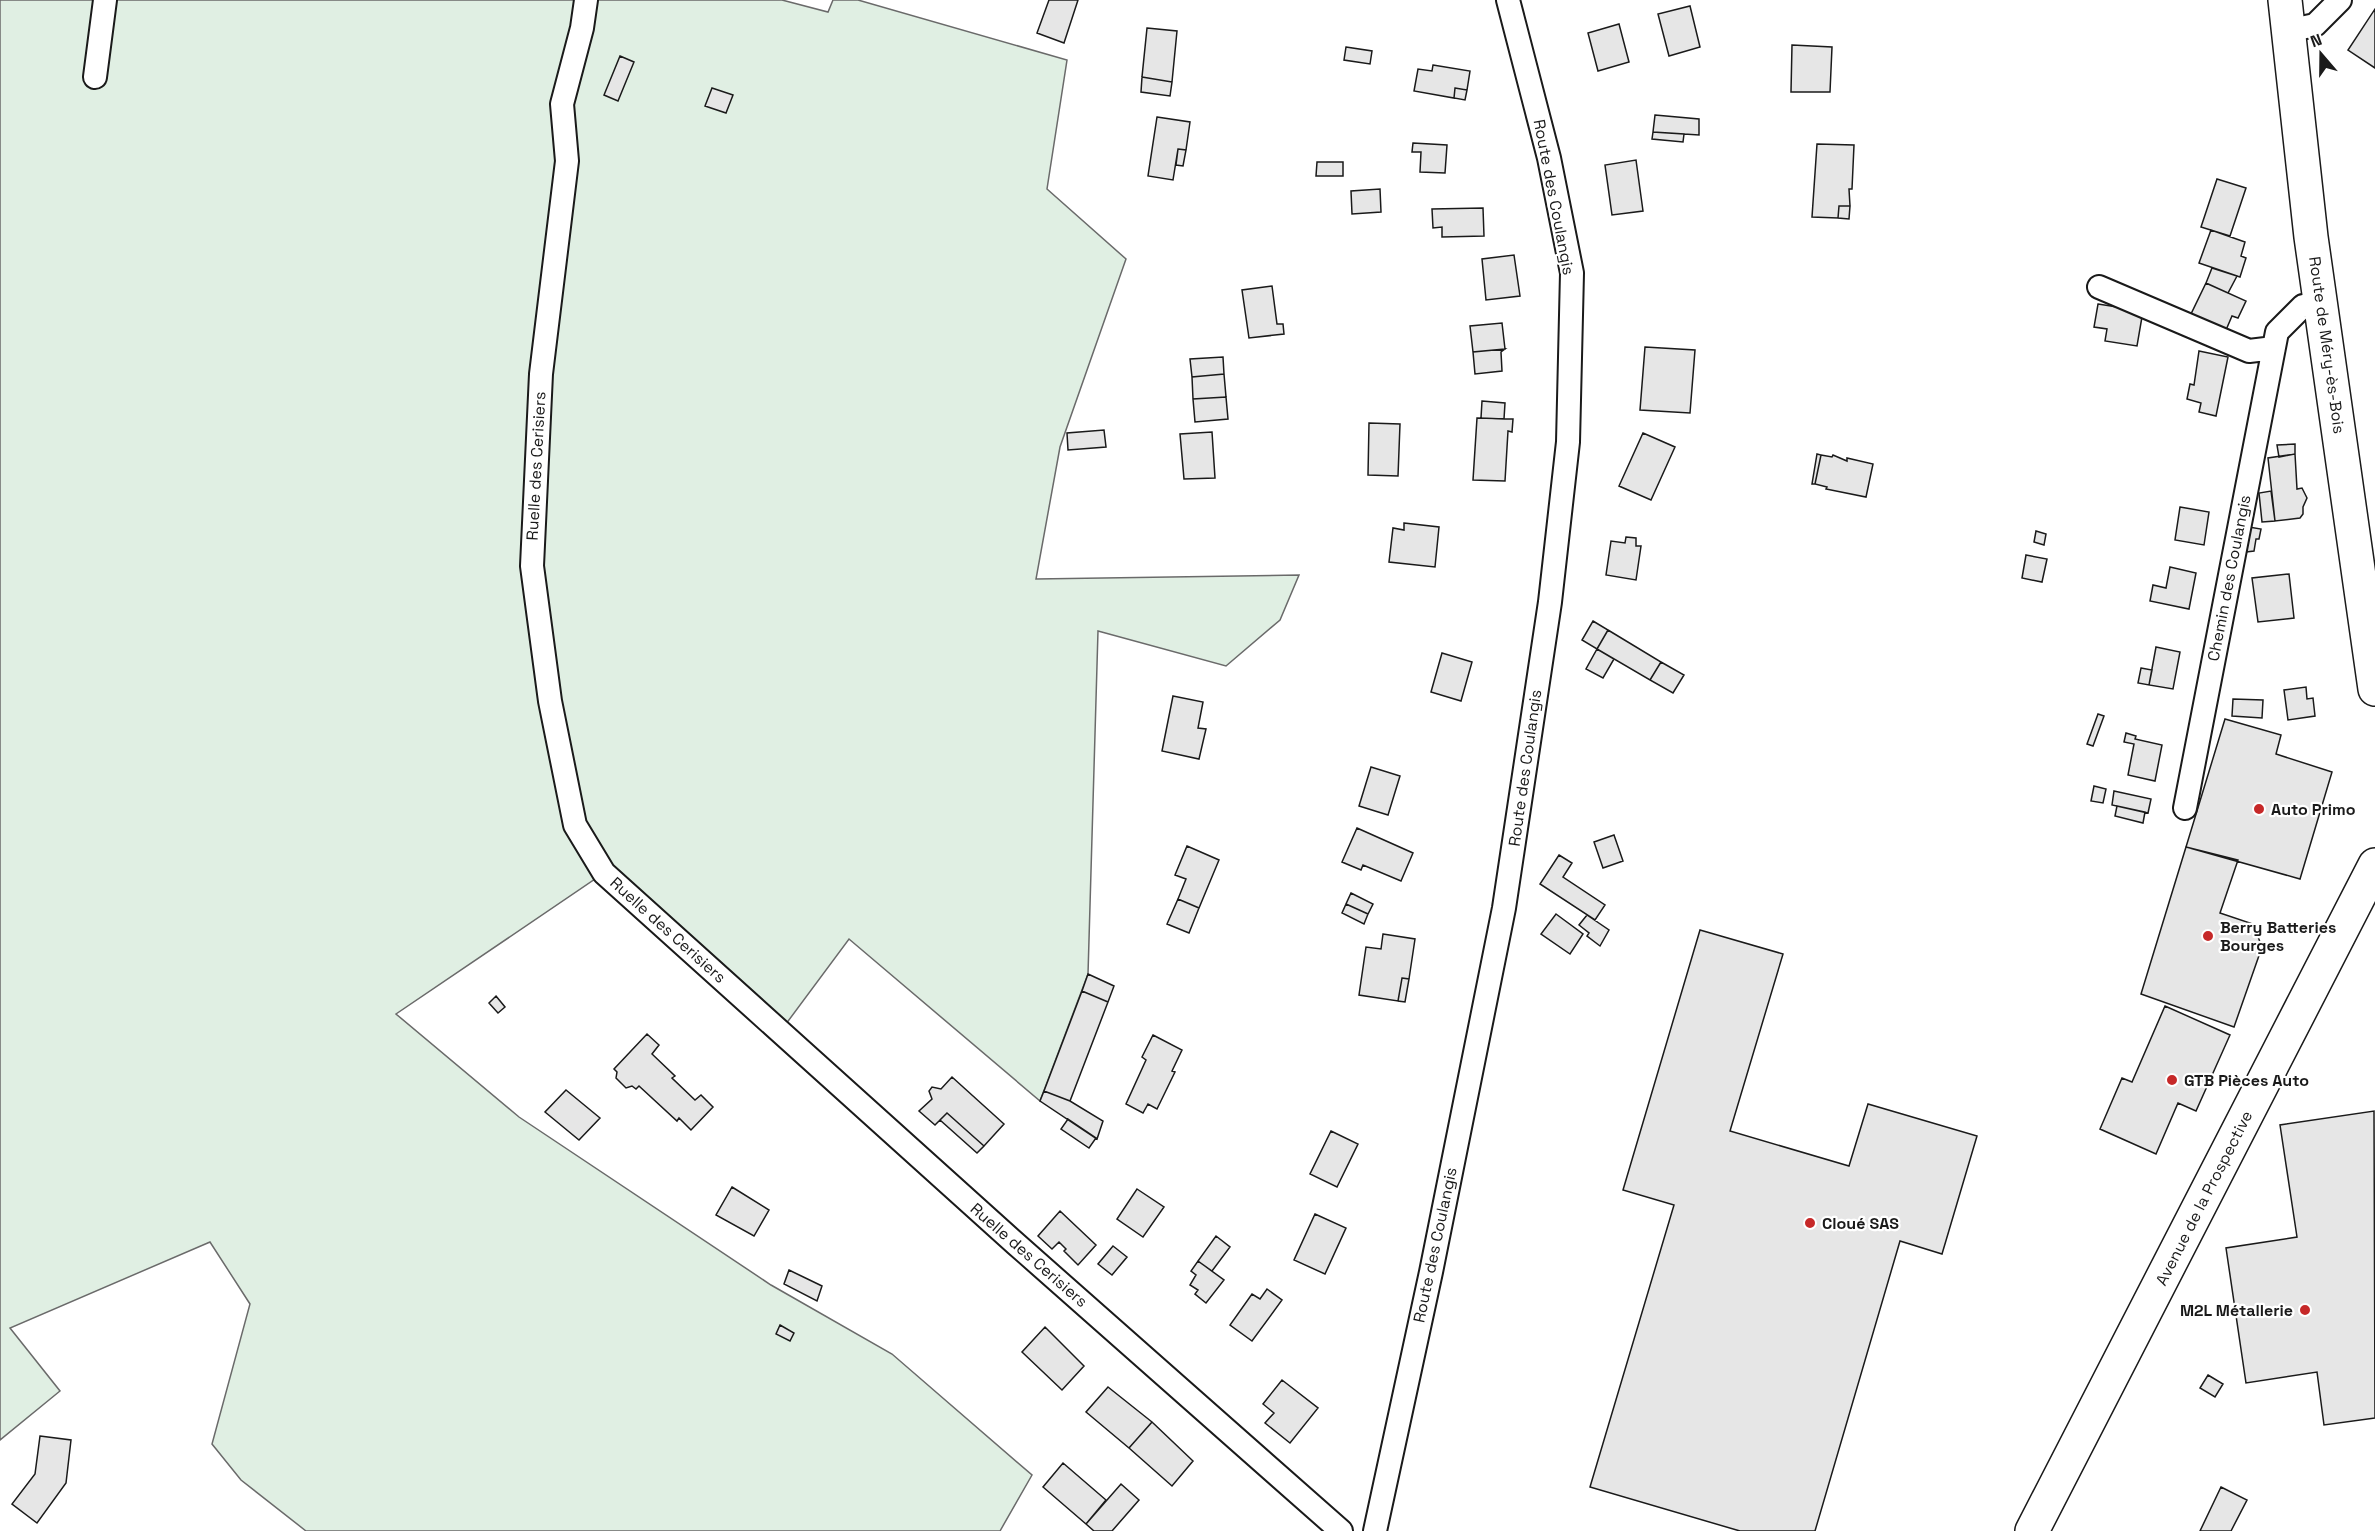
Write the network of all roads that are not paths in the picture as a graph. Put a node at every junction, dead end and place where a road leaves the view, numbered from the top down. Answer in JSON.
{"nodes":[{"id":1,"x":105,"y":0,"type":"edge"},
{"id":2,"x":586,"y":0,"type":"edge"},
{"id":3,"x":1508,"y":0,"type":"edge"},
{"id":4,"x":2340,"y":0,"type":"edge"},
{"id":5,"x":2286,"y":15,"type":"edge"},
{"id":6,"x":95,"y":77,"type":"dead end"},
{"id":7,"x":2099,"y":287,"type":"dead end"},
{"id":8,"x":2322,"y":304,"type":"junction"},
{"id":9,"x":2274,"y":348,"type":"junction"},
{"id":10,"x":2375,"y":689,"type":"edge"},
{"id":11,"x":2185,"y":808,"type":"dead end"},
{"id":12,"x":2375,"y":865,"type":"edge"},
{"id":13,"x":1341,"y":1531,"type":"edge"},
{"id":14,"x":1375,"y":1531,"type":"edge"},
{"id":15,"x":2032,"y":1531,"type":"edge"}],
"edges":[{"from":1,"to":6,"type":"street"},
{"from":2,"to":13,"type":"street","name":"Ruelle des Cerisiers"},
{"from":3,"to":14,"type":"street","name":"Route des Coulangis"},
{"from":4,"to":5,"type":"street"},
{"from":5,"to":8,"type":"main road","name":"Route de Méry-ès-Bois"},
{"from":7,"to":9,"type":"street"},
{"from":8,"to":9,"type":"street","name":"Chemin des Coulangis"},
{"from":8,"to":10,"type":"main road","name":"Route de Méry-ès-Bois"},
{"from":9,"to":11,"type":"street","name":"Chemin des Coulangis"},
{"from":12,"to":15,"type":"main road","name":"Avenue de la Prospective"}]}
